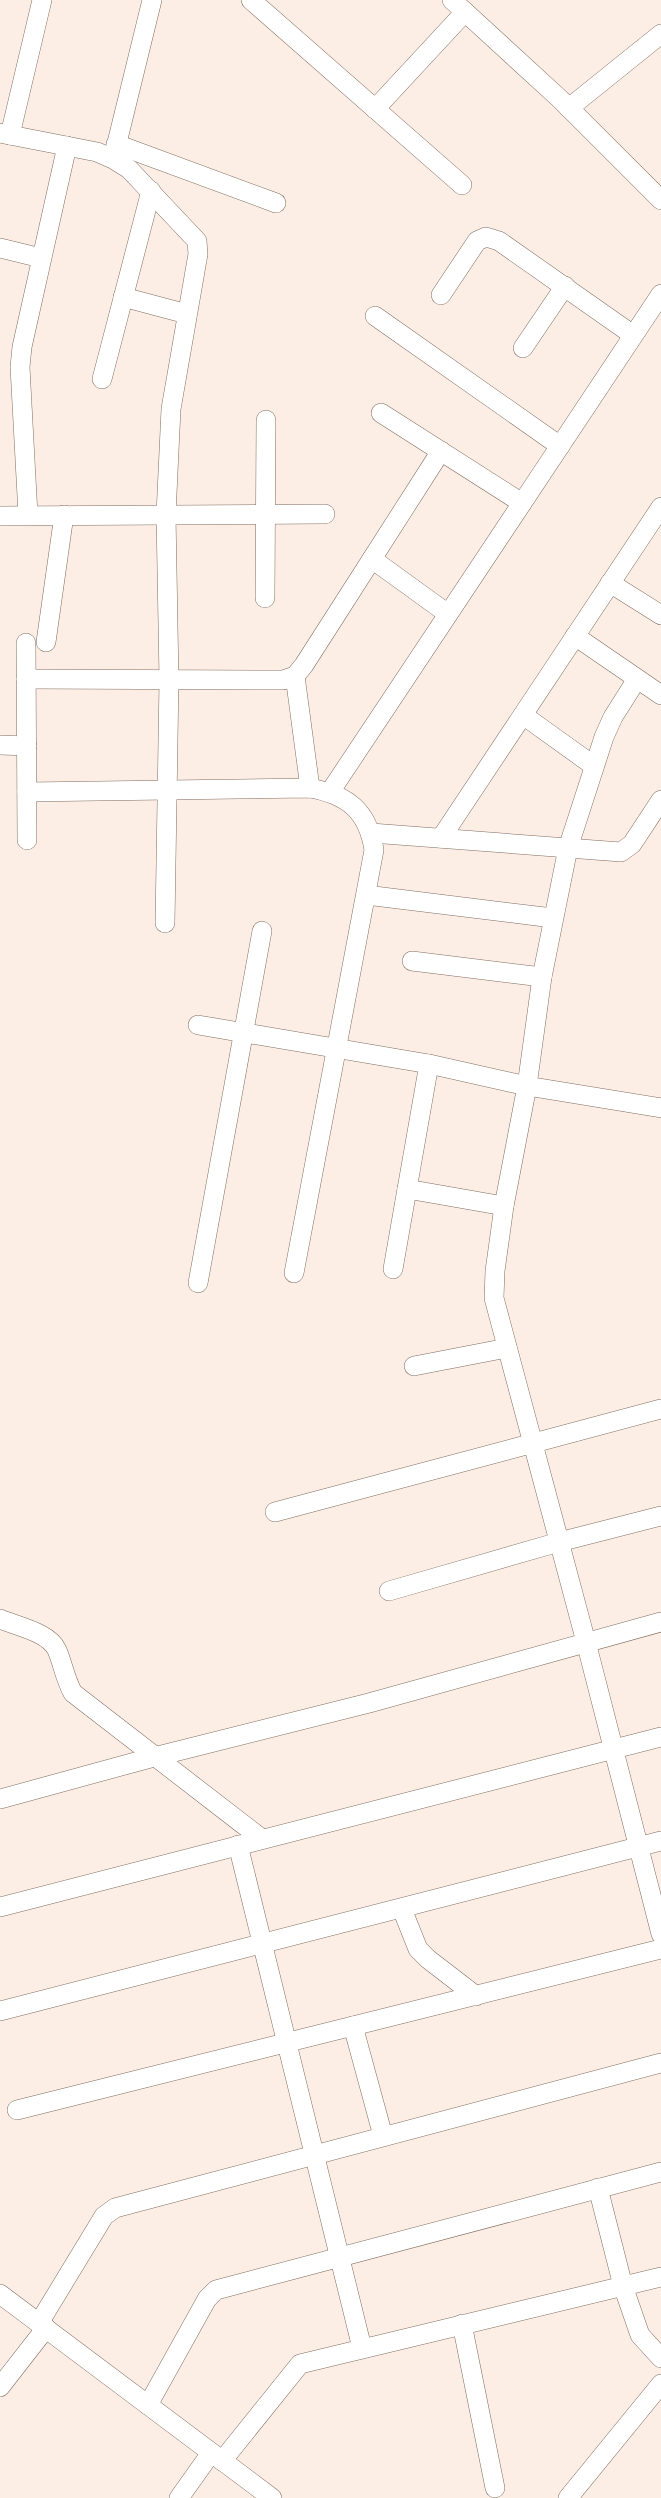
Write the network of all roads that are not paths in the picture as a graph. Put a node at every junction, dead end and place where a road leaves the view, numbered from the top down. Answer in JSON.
{"nodes":[{"id":1,"x":42,"y":0,"type":"edge"},
{"id":2,"x":152,"y":0,"type":"edge"},
{"id":3,"x":251,"y":0,"type":"edge"},
{"id":4,"x":458,"y":6,"type":"edge"},
{"id":5,"x":661,"y":34,"type":"edge"},
{"id":6,"x":569,"y":108,"type":"junction"},
{"id":7,"x":375,"y":109,"type":"junction"},
{"id":8,"x":5,"y":134,"type":"edge"},
{"id":9,"x":67,"y":146,"type":"junction"},
{"id":10,"x":114,"y":152,"type":"junction"},
{"id":11,"x":462,"y":185,"type":"dead end"},
{"id":12,"x":658,"y":190,"type":"edge"},
{"id":13,"x":151,"y":191,"type":"junction"},
{"id":14,"x":276,"y":203,"type":"dead end"},
{"id":15,"x":0,"y":248,"type":"edge"},
{"id":16,"x":41,"y":258,"type":"junction"},
{"id":17,"x":565,"y":286,"type":"junction"},
{"id":18,"x":661,"y":294,"type":"edge"},
{"id":19,"x":441,"y":295,"type":"dead end"},
{"id":20,"x":123,"y":297,"type":"junction"},
{"id":21,"x":187,"y":314,"type":"junction"},
{"id":22,"x":375,"y":316,"type":"dead end"},
{"id":23,"x":633,"y":336,"type":"junction"},
{"id":24,"x":523,"y":348,"type":"dead end"},
{"id":25,"x":102,"y":379,"type":"dead end"},
{"id":26,"x":381,"y":413,"type":"dead end"},
{"id":27,"x":266,"y":420,"type":"dead end"},
{"id":28,"x":560,"y":446,"type":"junction"},
{"id":29,"x":441,"y":451,"type":"junction"},
{"id":30,"x":522,"y":502,"type":"junction"},
{"id":31,"x":661,"y":507,"type":"edge"},
{"id":32,"x":266,"y":514,"type":"junction"},
{"id":33,"x":325,"y":514,"type":"dead end"},
{"id":34,"x":28,"y":515,"type":"junction"},
{"id":35,"x":64,"y":515,"type":"junction"},
{"id":36,"x":166,"y":515,"type":"junction"},
{"id":37,"x":0,"y":516,"type":"edge"},
{"id":38,"x":372,"y":559,"type":"junction"},
{"id":39,"x":610,"y":583,"type":"junction"},
{"id":40,"x":265,"y":598,"type":"dead end"},
{"id":41,"x":448,"y":614,"type":"junction"},
{"id":42,"x":661,"y":615,"type":"edge"},
{"id":43,"x":575,"y":636,"type":"junction"},
{"id":44,"x":46,"y":642,"type":"dead end"},
{"id":45,"x":26,"y":643,"type":"dead end"},
{"id":46,"x":295,"y":676,"type":"junction"},
{"id":47,"x":26,"y":679,"type":"junction"},
{"id":48,"x":638,"y":679,"type":"junction"},
{"id":49,"x":169,"y":680,"type":"junction"},
{"id":50,"x":661,"y":695,"type":"edge"},
{"id":51,"x":522,"y":715,"type":"junction"},
{"id":52,"x":0,"y":746,"type":"edge"},
{"id":53,"x":27,"y":746,"type":"junction"},
{"id":54,"x":594,"y":766,"type":"junction"},
{"id":55,"x":310,"y":788,"type":"junction"},
{"id":56,"x":168,"y":790,"type":"junction"},
{"id":57,"x":27,"y":792,"type":"junction"},
{"id":58,"x":330,"y":792,"type":"junction"},
{"id":59,"x":661,"y":800,"type":"edge"},
{"id":60,"x":371,"y":833,"type":"junction"},
{"id":61,"x":441,"y":838,"type":"junction"},
{"id":62,"x":27,"y":840,"type":"dead end"},
{"id":63,"x":568,"y":848,"type":"junction"},
{"id":64,"x":366,"y":894,"type":"junction"},
{"id":65,"x":553,"y":918,"type":"junction"},
{"id":66,"x":165,"y":922,"type":"dead end"},
{"id":67,"x":262,"y":931,"type":"dead end"},
{"id":68,"x":412,"y":961,"type":"dead end"},
{"id":69,"x":542,"y":978,"type":"junction"},
{"id":70,"x":198,"y":1025,"type":"dead end"},
{"id":71,"x":244,"y":1033,"type":"junction"},
{"id":72,"x":336,"y":1049,"type":"junction"},
{"id":73,"x":429,"y":1064,"type":"junction"},
{"id":74,"x":527,"y":1086,"type":"junction"},
{"id":75,"x":661,"y":1108,"type":"edge"},
{"id":76,"x":407,"y":1188,"type":"junction"},
{"id":77,"x":504,"y":1206,"type":"junction"},
{"id":78,"x":393,"y":1269,"type":"dead end"},
{"id":79,"x":294,"y":1272,"type":"dead end"},
{"id":80,"x":198,"y":1283,"type":"dead end"},
{"id":81,"x":507,"y":1348,"type":"junction"},
{"id":82,"x":414,"y":1366,"type":"dead end"},
{"id":83,"x":661,"y":1409,"type":"edge"},
{"id":84,"x":533,"y":1443,"type":"junction"},
{"id":85,"x":275,"y":1512,"type":"dead end"},
{"id":86,"x":661,"y":1516,"type":"edge"},
{"id":87,"x":559,"y":1542,"type":"junction"},
{"id":88,"x":389,"y":1591,"type":"dead end"},
{"id":89,"x":0,"y":1619,"type":"edge"},
{"id":90,"x":661,"y":1622,"type":"edge"},
{"id":91,"x":586,"y":1642,"type":"junction"},
{"id":92,"x":661,"y":1737,"type":"edge"},
{"id":93,"x":614,"y":1749,"type":"junction"},
{"id":94,"x":154,"y":1757,"type":"junction"},
{"id":95,"x":0,"y":1799,"type":"edge"},
{"id":96,"x":262,"y":1839,"type":"junction"},
{"id":97,"x":661,"y":1841,"type":"edge"},
{"id":98,"x":238,"y":1846,"type":"junction"},
{"id":99,"x":639,"y":1847,"type":"junction"},
{"id":100,"x":0,"y":1907,"type":"edge"},
{"id":101,"x":402,"y":1909,"type":"junction"},
{"id":102,"x":661,"y":1934,"type":"edge"},
{"id":103,"x":263,"y":1945,"type":"junction"},
{"id":104,"x":661,"y":1949,"type":"edge"},
{"id":105,"x":476,"y":1996,"type":"junction"},
{"id":106,"x":0,"y":2011,"type":"edge"},
{"id":107,"x":353,"y":2026,"type":"junction"},
{"id":108,"x":287,"y":2043,"type":"junction"},
{"id":109,"x":661,"y":2063,"type":"edge"},
{"id":110,"x":17,"y":2110,"type":"dead end"},
{"id":111,"x":383,"y":2136,"type":"junction"},
{"id":112,"x":315,"y":2154,"type":"junction"},
{"id":113,"x":661,"y":2172,"type":"edge"},
{"id":114,"x":598,"y":2188,"type":"junction"},
{"id":115,"x":340,"y":2257,"type":"junction"},
{"id":116,"x":661,"y":2277,"type":"edge"},
{"id":117,"x":623,"y":2286,"type":"junction"},
{"id":118,"x":0,"y":2294,"type":"edge"},
{"id":119,"x":462,"y":2324,"type":"junction"},
{"id":120,"x":43,"y":2326,"type":"junction"},
{"id":121,"x":362,"y":2348,"type":"junction"},
{"id":122,"x":661,"y":2358,"type":"edge"},
{"id":123,"x":661,"y":2384,"type":"edge"},
{"id":124,"x":0,"y":2387,"type":"edge"},
{"id":125,"x":148,"y":2405,"type":"junction"},
{"id":126,"x":217,"y":2457,"type":"junction"},
{"id":127,"x":495,"y":2488,"type":"dead end"},
{"id":128,"x":179,"y":2498,"type":"edge"},
{"id":129,"x":272,"y":2498,"type":"edge"},
{"id":130,"x":568,"y":2498,"type":"edge"}],
"edges":[{"from":1,"to":8,"type":"street"},
{"from":2,"to":10,"type":"street"},
{"from":3,"to":7,"type":"street"},
{"from":4,"to":6,"type":"street"},
{"from":4,"to":7,"type":"street"},
{"from":5,"to":6,"type":"street"},
{"from":6,"to":12,"type":"street"},
{"from":7,"to":11,"type":"street"},
{"from":8,"to":9,"type":"street"},
{"from":9,"to":10,"type":"street"},
{"from":9,"to":16,"type":"street"},
{"from":10,"to":13,"type":"street"},
{"from":10,"to":14,"type":"street"},
{"from":13,"to":20,"type":"street"},
{"from":13,"to":21,"type":"street"},
{"from":15,"to":16,"type":"street"},
{"from":16,"to":34,"type":"street"},
{"from":17,"to":19,"type":"street"},
{"from":17,"to":23,"type":"street"},
{"from":17,"to":24,"type":"street"},
{"from":18,"to":23,"type":"street"},
{"from":20,"to":21,"type":"street"},
{"from":20,"to":25,"type":"street"},
{"from":21,"to":36,"type":"street"},
{"from":22,"to":28,"type":"street"},
{"from":23,"to":28,"type":"street"},
{"from":26,"to":29,"type":"street"},
{"from":27,"to":32,"type":"street"},
{"from":28,"to":30,"type":"street"},
{"from":29,"to":30,"type":"street"},
{"from":29,"to":38,"type":"street"},
{"from":30,"to":41,"type":"street"},
{"from":31,"to":39,"type":"street"},
{"from":32,"to":33,"type":"street"},
{"from":32,"to":36,"type":"street"},
{"from":32,"to":40,"type":"street"},
{"from":34,"to":35,"type":"street"},
{"from":34,"to":37,"type":"street"},
{"from":35,"to":36,"type":"street"},
{"from":35,"to":44,"type":"street"},
{"from":36,"to":49,"type":"street"},
{"from":38,"to":41,"type":"street"},
{"from":38,"to":46,"type":"street"},
{"from":39,"to":42,"type":"street"},
{"from":39,"to":43,"type":"street"},
{"from":41,"to":58,"type":"street"},
{"from":43,"to":48,"type":"street"},
{"from":43,"to":51,"type":"street"},
{"from":45,"to":47,"type":"street"},
{"from":46,"to":49,"type":"street"},
{"from":46,"to":55,"type":"street"},
{"from":47,"to":49,"type":"street"},
{"from":47,"to":53,"type":"street"},
{"from":48,"to":50,"type":"street"},
{"from":48,"to":54,"type":"street"},
{"from":49,"to":56,"type":"street"},
{"from":51,"to":54,"type":"street"},
{"from":51,"to":61,"type":"street"},
{"from":52,"to":53,"type":"street"},
{"from":53,"to":57,"type":"street"},
{"from":54,"to":63,"type":"street"},
{"from":55,"to":56,"type":"street"},
{"from":55,"to":58,"type":"street"},
{"from":56,"to":57,"type":"street"},
{"from":56,"to":66,"type":"street"},
{"from":57,"to":62,"type":"street"},
{"from":58,"to":60,"type":"street"},
{"from":59,"to":63,"type":"street"},
{"from":60,"to":61,"type":"street"},
{"from":60,"to":64,"type":"street"},
{"from":61,"to":63,"type":"street"},
{"from":63,"to":65,"type":"street"},
{"from":64,"to":65,"type":"street"},
{"from":64,"to":72,"type":"street"},
{"from":65,"to":69,"type":"street"},
{"from":67,"to":71,"type":"street"},
{"from":68,"to":69,"type":"street"},
{"from":69,"to":74,"type":"street"},
{"from":70,"to":71,"type":"street"},
{"from":71,"to":72,"type":"street"},
{"from":71,"to":80,"type":"street"},
{"from":72,"to":73,"type":"street"},
{"from":72,"to":79,"type":"street"},
{"from":73,"to":74,"type":"street"},
{"from":73,"to":76,"type":"street"},
{"from":74,"to":75,"type":"street"},
{"from":74,"to":77,"type":"street"},
{"from":76,"to":77,"type":"street"},
{"from":76,"to":78,"type":"street"},
{"from":77,"to":81,"type":"street"},
{"from":81,"to":82,"type":"street"},
{"from":81,"to":84,"type":"street"},
{"from":83,"to":84,"type":"street"},
{"from":84,"to":85,"type":"street"},
{"from":84,"to":87,"type":"street"},
{"from":86,"to":87,"type":"street"},
{"from":87,"to":88,"type":"street"},
{"from":87,"to":91,"type":"street"},
{"from":89,"to":94,"type":"street"},
{"from":90,"to":91,"type":"street"},
{"from":91,"to":93,"type":"street"},
{"from":91,"to":94,"type":"street"},
{"from":92,"to":93,"type":"street"},
{"from":93,"to":96,"type":"street"},
{"from":93,"to":99,"type":"street"},
{"from":94,"to":95,"type":"street"},
{"from":94,"to":96,"type":"street"},
{"from":96,"to":98,"type":"street"},
{"from":97,"to":99,"type":"street"},
{"from":98,"to":100,"type":"street"},
{"from":98,"to":103,"type":"street"},
{"from":99,"to":101,"type":"street"},
{"from":99,"to":102,"type":"street"},
{"from":101,"to":103,"type":"street"},
{"from":101,"to":105,"type":"street"},
{"from":103,"to":106,"type":"street"},
{"from":103,"to":108,"type":"street"},
{"from":104,"to":105,"type":"street"},
{"from":105,"to":107,"type":"street"},
{"from":107,"to":108,"type":"street"},
{"from":107,"to":111,"type":"street"},
{"from":108,"to":110,"type":"street"},
{"from":108,"to":112,"type":"street"},
{"from":109,"to":111,"type":"street"},
{"from":111,"to":112,"type":"street"},
{"from":112,"to":115,"type":"street"},
{"from":112,"to":120,"type":"street"},
{"from":113,"to":114,"type":"street"},
{"from":114,"to":115,"type":"street"},
{"from":114,"to":117,"type":"street"},
{"from":115,"to":121,"type":"street"},
{"from":115,"to":125,"type":"street"},
{"from":116,"to":117,"type":"street"},
{"from":117,"to":119,"type":"street"},
{"from":117,"to":122,"type":"street"},
{"from":118,"to":120,"type":"street"},
{"from":119,"to":121,"type":"street"},
{"from":119,"to":127,"type":"street"},
{"from":120,"to":124,"type":"street"},
{"from":120,"to":125,"type":"street"},
{"from":121,"to":126,"type":"street"},
{"from":123,"to":130,"type":"street"},
{"from":125,"to":126,"type":"street"},
{"from":126,"to":128,"type":"street"},
{"from":126,"to":129,"type":"street"}]}
